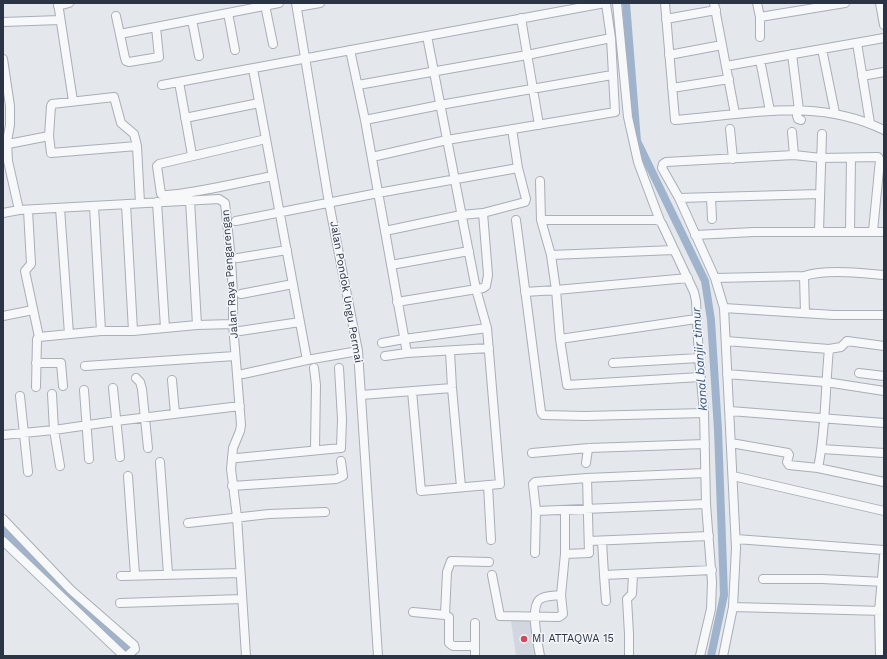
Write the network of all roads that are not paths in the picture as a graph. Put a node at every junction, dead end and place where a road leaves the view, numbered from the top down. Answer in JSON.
{"nodes":[{"id":1,"x":69,"y":3,"type":"edge"},
{"id":2,"x":279,"y":3,"type":"edge"},
{"id":3,"x":320,"y":3,"type":"edge"},
{"id":4,"x":618,"y":3,"type":"edge"},
{"id":5,"x":665,"y":3,"type":"edge"},
{"id":6,"x":758,"y":3,"type":"edge"},
{"id":7,"x":845,"y":3,"type":"edge"},
{"id":8,"x":880,"y":3,"type":"edge"},
{"id":9,"x":58,"y":4,"type":"edge"},
{"id":10,"x":265,"y":5,"type":"junction"},
{"id":11,"x":297,"y":5,"type":"edge"},
{"id":12,"x":715,"y":7,"type":"edge"},
{"id":13,"x":228,"y":13,"type":"junction"},
{"id":14,"x":116,"y":16,"type":"dead end"},
{"id":15,"x":760,"y":17,"type":"junction"},
{"id":16,"x":521,"y":18,"type":"junction"},
{"id":17,"x":666,"y":19,"type":"junction"},
{"id":18,"x":60,"y":20,"type":"junction"},
{"id":19,"x":192,"y":20,"type":"junction"},
{"id":20,"x":3,"y":22,"type":"edge"},
{"id":21,"x":884,"y":25,"type":"edge"},
{"id":22,"x":156,"y":27,"type":"junction"},
{"id":23,"x":120,"y":34,"type":"junction"},
{"id":24,"x":427,"y":36,"type":"junction"},
{"id":25,"x":760,"y":37,"type":"dead end"},
{"id":26,"x":611,"y":38,"type":"junction"},
{"id":27,"x":884,"y":38,"type":"edge"},
{"id":28,"x":857,"y":43,"type":"junction"},
{"id":29,"x":273,"y":44,"type":"dead end"},
{"id":30,"x":722,"y":45,"type":"junction"},
{"id":31,"x":822,"y":49,"type":"junction"},
{"id":32,"x":235,"y":50,"type":"dead end"},
{"id":33,"x":350,"y":50,"type":"junction"},
{"id":34,"x":792,"y":54,"type":"junction"},
{"id":35,"x":527,"y":55,"type":"junction"},
{"id":36,"x":669,"y":55,"type":"junction"},
{"id":37,"x":199,"y":56,"type":"dead end"},
{"id":38,"x":3,"y":59,"type":"edge"},
{"id":39,"x":305,"y":59,"type":"junction"},
{"id":40,"x":760,"y":60,"type":"junction"},
{"id":41,"x":726,"y":66,"type":"junction"},
{"id":42,"x":253,"y":69,"type":"junction"},
{"id":43,"x":434,"y":72,"type":"junction"},
{"id":44,"x":884,"y":72,"type":"edge"},
{"id":45,"x":612,"y":76,"type":"junction"},
{"id":46,"x":862,"y":76,"type":"junction"},
{"id":47,"x":728,"y":78,"type":"junction"},
{"id":48,"x":179,"y":82,"type":"junction"},
{"id":49,"x":162,"y":85,"type":"dead end"},
{"id":50,"x":358,"y":85,"type":"junction"},
{"id":51,"x":672,"y":88,"type":"junction"},
{"id":52,"x":533,"y":89,"type":"junction"},
{"id":53,"x":73,"y":101,"type":"junction"},
{"id":54,"x":259,"y":103,"type":"junction"},
{"id":55,"x":440,"y":106,"type":"junction"},
{"id":56,"x":799,"y":110,"type":"junction"},
{"id":57,"x":770,"y":111,"type":"junction"},
{"id":58,"x":835,"y":113,"type":"junction"},
{"id":59,"x":735,"y":114,"type":"junction"},
{"id":60,"x":185,"y":118,"type":"junction"},
{"id":61,"x":365,"y":120,"type":"junction"},
{"id":62,"x":801,"y":120,"type":"dead end"},
{"id":63,"x":539,"y":124,"type":"junction"},
{"id":64,"x":870,"y":124,"type":"junction"},
{"id":65,"x":512,"y":129,"type":"junction"},
{"id":66,"x":730,"y":129,"type":"dead end"},
{"id":67,"x":884,"y":130,"type":"edge"},
{"id":68,"x":792,"y":132,"type":"dead end"},
{"id":69,"x":822,"y":134,"type":"dead end"},
{"id":70,"x":49,"y":136,"type":"junction"},
{"id":71,"x":266,"y":139,"type":"junction"},
{"id":72,"x":447,"y":140,"type":"junction"},
{"id":73,"x":8,"y":144,"type":"junction"},
{"id":74,"x":137,"y":146,"type":"junction"},
{"id":75,"x":192,"y":155,"type":"junction"},
{"id":76,"x":794,"y":155,"type":"junction"},
{"id":77,"x":372,"y":157,"type":"junction"},
{"id":78,"x":821,"y":158,"type":"junction"},
{"id":79,"x":851,"y":158,"type":"junction"},
{"id":80,"x":733,"y":159,"type":"junction"},
{"id":81,"x":6,"y":161,"type":"edge"},
{"id":82,"x":518,"y":168,"type":"junction"},
{"id":83,"x":273,"y":176,"type":"junction"},
{"id":84,"x":455,"y":180,"type":"junction"},
{"id":85,"x":540,"y":181,"type":"dead end"},
{"id":86,"x":378,"y":193,"type":"junction"},
{"id":87,"x":820,"y":194,"type":"junction"},
{"id":88,"x":711,"y":197,"type":"junction"},
{"id":89,"x":679,"y":198,"type":"junction"},
{"id":90,"x":190,"y":200,"type":"junction"},
{"id":91,"x":157,"y":202,"type":"junction"},
{"id":92,"x":140,"y":203,"type":"junction"},
{"id":93,"x":329,"y":203,"type":"junction"},
{"id":94,"x":126,"y":204,"type":"junction"},
{"id":95,"x":94,"y":206,"type":"junction"},
{"id":96,"x":60,"y":208,"type":"junction"},
{"id":97,"x":19,"y":210,"type":"junction"},
{"id":98,"x":28,"y":210,"type":"junction"},
{"id":99,"x":279,"y":212,"type":"junction"},
{"id":100,"x":483,"y":212,"type":"junction"},
{"id":101,"x":3,"y":214,"type":"edge"},
{"id":102,"x":461,"y":215,"type":"junction"},
{"id":103,"x":712,"y":219,"type":"dead end"},
{"id":104,"x":516,"y":220,"type":"dead end"},
{"id":105,"x":541,"y":220,"type":"junction"},
{"id":106,"x":236,"y":221,"type":"dead end"},
{"id":107,"x":660,"y":221,"type":"junction"},
{"id":108,"x":385,"y":231,"type":"junction"},
{"id":109,"x":819,"y":231,"type":"junction"},
{"id":110,"x":850,"y":231,"type":"junction"},
{"id":111,"x":873,"y":231,"type":"junction"},
{"id":112,"x":884,"y":232,"type":"edge"},
{"id":113,"x":695,"y":235,"type":"junction"},
{"id":114,"x":286,"y":250,"type":"junction"},
{"id":115,"x":674,"y":250,"type":"junction"},
{"id":116,"x":468,"y":252,"type":"junction"},
{"id":117,"x":551,"y":255,"type":"junction"},
{"id":118,"x":238,"y":258,"type":"dead end"},
{"id":119,"x":391,"y":265,"type":"junction"},
{"id":120,"x":884,"y":275,"type":"edge"},
{"id":121,"x":804,"y":276,"type":"junction"},
{"id":122,"x":688,"y":278,"type":"junction"},
{"id":123,"x":715,"y":278,"type":"junction"},
{"id":124,"x":293,"y":284,"type":"junction"},
{"id":125,"x":476,"y":289,"type":"junction"},
{"id":126,"x":556,"y":290,"type":"junction"},
{"id":127,"x":525,"y":292,"type":"junction"},
{"id":128,"x":241,"y":294,"type":"dead end"},
{"id":129,"x":398,"y":302,"type":"junction"},
{"id":130,"x":724,"y":308,"type":"junction"},
{"id":131,"x":33,"y":310,"type":"junction"},
{"id":132,"x":805,"y":313,"type":"junction"},
{"id":133,"x":884,"y":315,"type":"edge"},
{"id":134,"x":3,"y":316,"type":"edge"},
{"id":135,"x":696,"y":319,"type":"junction"},
{"id":136,"x":300,"y":322,"type":"junction"},
{"id":137,"x":233,"y":324,"type":"junction"},
{"id":138,"x":197,"y":325,"type":"junction"},
{"id":139,"x":165,"y":328,"type":"junction"},
{"id":140,"x":487,"y":328,"type":"junction"},
{"id":141,"x":101,"y":331,"type":"junction"},
{"id":142,"x":132,"y":331,"type":"junction"},
{"id":143,"x":240,"y":331,"type":"dead end"},
{"id":144,"x":69,"y":334,"type":"junction"},
{"id":145,"x":40,"y":337,"type":"junction"},
{"id":146,"x":404,"y":339,"type":"junction"},
{"id":147,"x":560,"y":339,"type":"junction"},
{"id":148,"x":726,"y":341,"type":"junction"},
{"id":149,"x":382,"y":343,"type":"dead end"},
{"id":150,"x":884,"y":346,"type":"edge"},
{"id":151,"x":489,"y":348,"type":"junction"},
{"id":152,"x":829,"y":349,"type":"junction"},
{"id":153,"x":358,"y":351,"type":"junction"},
{"id":154,"x":450,"y":351,"type":"junction"},
{"id":155,"x":407,"y":353,"type":"junction"},
{"id":156,"x":235,"y":356,"type":"junction"},
{"id":157,"x":385,"y":356,"type":"dead end"},
{"id":158,"x":698,"y":358,"type":"junction"},
{"id":159,"x":307,"y":360,"type":"junction"},
{"id":160,"x":36,"y":363,"type":"junction"},
{"id":161,"x":613,"y":363,"type":"dead end"},
{"id":162,"x":85,"y":366,"type":"dead end"},
{"id":163,"x":314,"y":368,"type":"dead end"},
{"id":164,"x":339,"y":368,"type":"dead end"},
{"id":165,"x":859,"y":373,"type":"dead end"},
{"id":166,"x":243,"y":374,"type":"dead end"},
{"id":167,"x":726,"y":374,"type":"junction"},
{"id":168,"x":884,"y":376,"type":"edge"},
{"id":169,"x":700,"y":377,"type":"junction"},
{"id":170,"x":136,"y":378,"type":"dead end"},
{"id":171,"x":172,"y":380,"type":"dead end"},
{"id":172,"x":826,"y":382,"type":"junction"},
{"id":173,"x":63,"y":386,"type":"dead end"},
{"id":174,"x":36,"y":387,"type":"dead end"},
{"id":175,"x":113,"y":388,"type":"dead end"},
{"id":176,"x":452,"y":388,"type":"junction"},
{"id":177,"x":84,"y":390,"type":"dead end"},
{"id":178,"x":884,"y":391,"type":"edge"},
{"id":179,"x":412,"y":392,"type":"junction"},
{"id":180,"x":52,"y":394,"type":"dead end"},
{"id":181,"x":361,"y":395,"type":"junction"},
{"id":182,"x":20,"y":396,"type":"dead end"},
{"id":183,"x":240,"y":406,"type":"junction"},
{"id":184,"x":730,"y":411,"type":"junction"},
{"id":185,"x":704,"y":413,"type":"junction"},
{"id":186,"x":175,"y":414,"type":"junction"},
{"id":187,"x":146,"y":418,"type":"junction"},
{"id":188,"x":825,"y":418,"type":"junction"},
{"id":189,"x":116,"y":421,"type":"junction"},
{"id":190,"x":884,"y":423,"type":"edge"},
{"id":191,"x":86,"y":425,"type":"junction"},
{"id":192,"x":54,"y":430,"type":"junction"},
{"id":193,"x":23,"y":433,"type":"junction"},
{"id":194,"x":3,"y":435,"type":"edge"},
{"id":195,"x":731,"y":442,"type":"junction"},
{"id":196,"x":705,"y":444,"type":"junction"},
{"id":197,"x":148,"y":448,"type":"dead end"},
{"id":198,"x":589,"y":448,"type":"junction"},
{"id":199,"x":822,"y":449,"type":"junction"},
{"id":200,"x":315,"y":450,"type":"junction"},
{"id":201,"x":532,"y":452,"type":"dead end"},
{"id":202,"x":884,"y":453,"type":"edge"},
{"id":203,"x":120,"y":457,"type":"dead end"},
{"id":204,"x":232,"y":457,"type":"junction"},
{"id":205,"x":89,"y":459,"type":"dead end"},
{"id":206,"x":341,"y":461,"type":"dead end"},
{"id":207,"x":160,"y":462,"type":"dead end"},
{"id":208,"x":586,"y":463,"type":"dead end"},
{"id":209,"x":60,"y":466,"type":"dead end"},
{"id":210,"x":818,"y":468,"type":"junction"},
{"id":211,"x":28,"y":472,"type":"dead end"},
{"id":212,"x":705,"y":473,"type":"junction"},
{"id":213,"x":128,"y":476,"type":"dead end"},
{"id":214,"x":733,"y":476,"type":"junction"},
{"id":215,"x":587,"y":478,"type":"junction"},
{"id":216,"x":884,"y":482,"type":"edge"},
{"id":217,"x":488,"y":485,"type":"junction"},
{"id":218,"x":232,"y":486,"type":"junction"},
{"id":219,"x":461,"y":487,"type":"junction"},
{"id":220,"x":706,"y":504,"type":"junction"},
{"id":221,"x":589,"y":509,"type":"junction"},
{"id":222,"x":565,"y":510,"type":"junction"},
{"id":223,"x":884,"y":510,"type":"edge"},
{"id":224,"x":536,"y":511,"type":"junction"},
{"id":225,"x":325,"y":512,"type":"dead end"},
{"id":226,"x":237,"y":517,"type":"junction"},
{"id":227,"x":3,"y":519,"type":"edge"},
{"id":228,"x":188,"y":523,"type":"dead end"},
{"id":229,"x":709,"y":536,"type":"junction"},
{"id":230,"x":736,"y":539,"type":"junction"},
{"id":231,"x":491,"y":540,"type":"dead end"},
{"id":232,"x":3,"y":541,"type":"edge"},
{"id":233,"x":589,"y":541,"type":"junction"},
{"id":234,"x":602,"y":541,"type":"junction"},
{"id":235,"x":884,"y":550,"type":"edge"},
{"id":236,"x":535,"y":553,"type":"dead end"},
{"id":237,"x":565,"y":554,"type":"junction"},
{"id":238,"x":884,"y":556,"type":"edge"},
{"id":239,"x":489,"y":562,"type":"dead end"},
{"id":240,"x":712,"y":570,"type":"junction"},
{"id":241,"x":240,"y":573,"type":"junction"},
{"id":242,"x":168,"y":574,"type":"junction"},
{"id":243,"x":633,"y":574,"type":"junction"},
{"id":244,"x":135,"y":575,"type":"junction"},
{"id":245,"x":492,"y":575,"type":"dead end"},
{"id":246,"x":604,"y":575,"type":"junction"},
{"id":247,"x":121,"y":576,"type":"dead end"},
{"id":248,"x":763,"y":579,"type":"dead end"},
{"id":249,"x":883,"y":582,"type":"edge"},
{"id":250,"x":561,"y":595,"type":"junction"},
{"id":251,"x":242,"y":599,"type":"junction"},
{"id":252,"x":606,"y":601,"type":"dead end"},
{"id":253,"x":120,"y":603,"type":"dead end"},
{"id":254,"x":733,"y":607,"type":"junction"},
{"id":255,"x":882,"y":611,"type":"edge"},
{"id":256,"x":413,"y":612,"type":"dead end"},
{"id":257,"x":445,"y":615,"type":"junction"},
{"id":258,"x":534,"y":617,"type":"junction"},
{"id":259,"x":475,"y":623,"type":"dead end"},
{"id":260,"x":474,"y":646,"type":"junction"},
{"id":261,"x":124,"y":656,"type":"edge"},
{"id":262,"x":128,"y":656,"type":"edge"},
{"id":263,"x":246,"y":656,"type":"edge"},
{"id":264,"x":378,"y":656,"type":"edge"},
{"id":265,"x":475,"y":656,"type":"edge"},
{"id":266,"x":540,"y":656,"type":"edge"},
{"id":267,"x":629,"y":656,"type":"edge"},
{"id":268,"x":700,"y":656,"type":"edge"},
{"id":269,"x":723,"y":656,"type":"edge"},
{"id":270,"x":880,"y":656,"type":"edge"}],
"edges":[{"from":1,"to":9,"type":"street"},
{"from":2,"to":10,"type":"street"},
{"from":3,"to":11,"type":"street"},
{"from":4,"to":107,"type":"street"},
{"from":5,"to":17,"type":"street"},
{"from":6,"to":15,"type":"street"},
{"from":7,"to":15,"type":"street"},
{"from":8,"to":21,"type":"street"},
{"from":9,"to":18,"type":"street"},
{"from":10,"to":13,"type":"street"},
{"from":10,"to":29,"type":"street"},
{"from":11,"to":39,"type":"street","name":"Jalan Pondok Ungu Permai"},
{"from":12,"to":17,"type":"street"},
{"from":12,"to":30,"type":"street"},
{"from":13,"to":19,"type":"street"},
{"from":13,"to":32,"type":"street"},
{"from":14,"to":23,"type":"street"},
{"from":15,"to":25,"type":"street"},
{"from":16,"to":24,"type":"street"},
{"from":16,"to":26,"type":"street"},
{"from":16,"to":35,"type":"street"},
{"from":17,"to":36,"type":"street"},
{"from":18,"to":20,"type":"street"},
{"from":18,"to":53,"type":"street"},
{"from":19,"to":22,"type":"street"},
{"from":19,"to":37,"type":"street"},
{"from":22,"to":23,"type":"street"},
{"from":22,"to":23,"type":"street"},
{"from":24,"to":33,"type":"street"},
{"from":24,"to":43,"type":"street"},
{"from":26,"to":35,"type":"street"},
{"from":26,"to":45,"type":"street"},
{"from":27,"to":28,"type":"street"},
{"from":28,"to":31,"type":"street"},
{"from":28,"to":46,"type":"street"},
{"from":30,"to":36,"type":"street"},
{"from":30,"to":41,"type":"street"},
{"from":31,"to":34,"type":"street"},
{"from":31,"to":58,"type":"street"},
{"from":33,"to":39,"type":"street"},
{"from":33,"to":50,"type":"street"},
{"from":34,"to":40,"type":"street"},
{"from":34,"to":56,"type":"street"},
{"from":35,"to":43,"type":"street"},
{"from":35,"to":52,"type":"street"},
{"from":36,"to":51,"type":"street"},
{"from":38,"to":73,"type":"street"},
{"from":39,"to":42,"type":"street"},
{"from":39,"to":93,"type":"street","name":"Jalan Pondok Ungu Permai"},
{"from":40,"to":41,"type":"street"},
{"from":40,"to":57,"type":"street"},
{"from":41,"to":47,"type":"street"},
{"from":42,"to":48,"type":"street"},
{"from":42,"to":54,"type":"street"},
{"from":43,"to":50,"type":"street"},
{"from":43,"to":55,"type":"street"},
{"from":44,"to":46,"type":"street"},
{"from":45,"to":52,"type":"street"},
{"from":45,"to":63,"type":"street"},
{"from":46,"to":64,"type":"street"},
{"from":47,"to":51,"type":"street"},
{"from":47,"to":59,"type":"street"},
{"from":48,"to":49,"type":"street"},
{"from":48,"to":60,"type":"street"},
{"from":50,"to":61,"type":"street"},
{"from":51,"to":59,"type":"street"},
{"from":52,"to":55,"type":"street"},
{"from":52,"to":63,"type":"street"},
{"from":53,"to":70,"type":"street"},
{"from":53,"to":74,"type":"street"},
{"from":54,"to":60,"type":"street"},
{"from":54,"to":71,"type":"street"},
{"from":55,"to":61,"type":"street"},
{"from":55,"to":72,"type":"street"},
{"from":56,"to":57,"type":"street"},
{"from":56,"to":58,"type":"street"},
{"from":56,"to":62,"type":"street"},
{"from":57,"to":59,"type":"street"},
{"from":58,"to":64,"type":"street"},
{"from":60,"to":75,"type":"street"},
{"from":61,"to":77,"type":"street"},
{"from":63,"to":65,"type":"street"},
{"from":64,"to":67,"type":"street"},
{"from":65,"to":72,"type":"street"},
{"from":65,"to":82,"type":"street"},
{"from":66,"to":80,"type":"street"},
{"from":68,"to":76,"type":"street"},
{"from":69,"to":78,"type":"street"},
{"from":70,"to":73,"type":"street"},
{"from":70,"to":74,"type":"street"},
{"from":71,"to":75,"type":"street"},
{"from":71,"to":83,"type":"street"},
{"from":72,"to":77,"type":"street"},
{"from":72,"to":84,"type":"street"},
{"from":73,"to":81,"type":"street"},
{"from":74,"to":92,"type":"street"},
{"from":75,"to":83,"type":"street"},
{"from":76,"to":78,"type":"street"},
{"from":76,"to":80,"type":"street"},
{"from":77,"to":86,"type":"street"},
{"from":78,"to":79,"type":"street"},
{"from":78,"to":87,"type":"street"},
{"from":79,"to":110,"type":"street"},
{"from":79,"to":111,"type":"street"},
{"from":80,"to":89,"type":"street"},
{"from":81,"to":97,"type":"street"},
{"from":82,"to":84,"type":"street"},
{"from":82,"to":100,"type":"street"},
{"from":83,"to":99,"type":"street"},
{"from":84,"to":86,"type":"street"},
{"from":84,"to":102,"type":"street"},
{"from":85,"to":105,"type":"street"},
{"from":86,"to":93,"type":"street"},
{"from":86,"to":108,"type":"street"},
{"from":87,"to":88,"type":"street"},
{"from":87,"to":109,"type":"street"},
{"from":88,"to":89,"type":"street"},
{"from":88,"to":103,"type":"street"},
{"from":89,"to":113,"type":"street"},
{"from":90,"to":91,"type":"street","name":"Jalan Raya Pengarengan"},
{"from":90,"to":137,"type":"street","name":"Jalan Raya Pengarengan"},
{"from":90,"to":138,"type":"street"},
{"from":91,"to":92,"type":"street","name":"Jalan Raya Pengarengan"},
{"from":91,"to":139,"type":"street"},
{"from":92,"to":94,"type":"street","name":"Jalan Raya Pengarengan"},
{"from":93,"to":99,"type":"street"},
{"from":93,"to":153,"type":"street","name":"Jalan Pondok Ungu Permai"},
{"from":94,"to":95,"type":"street","name":"Jalan Raya Pengarengan"},
{"from":94,"to":142,"type":"street"},
{"from":95,"to":96,"type":"street","name":"Jalan Raya Pengarengan"},
{"from":95,"to":141,"type":"street"},
{"from":96,"to":98,"type":"street","name":"Jalan Raya Pengarengan"},
{"from":96,"to":144,"type":"street"},
{"from":97,"to":98,"type":"street","name":"Jalan Raya Pengarengan"},
{"from":97,"to":101,"type":"street","name":"Jalan Raya Pengarengan"},
{"from":98,"to":131,"type":"street"},
{"from":99,"to":106,"type":"street"},
{"from":99,"to":114,"type":"street"},
{"from":100,"to":102,"type":"street"},
{"from":100,"to":125,"type":"street"},
{"from":102,"to":108,"type":"street"},
{"from":102,"to":116,"type":"street"},
{"from":104,"to":127,"type":"street"},
{"from":105,"to":107,"type":"street"},
{"from":105,"to":117,"type":"street"},
{"from":107,"to":115,"type":"street"},
{"from":108,"to":119,"type":"street"},
{"from":109,"to":110,"type":"street"},
{"from":109,"to":113,"type":"street"},
{"from":110,"to":111,"type":"street"},
{"from":111,"to":112,"type":"street"},
{"from":113,"to":123,"type":"street"},
{"from":114,"to":118,"type":"street"},
{"from":114,"to":124,"type":"street"},
{"from":115,"to":117,"type":"street"},
{"from":115,"to":122,"type":"street"},
{"from":116,"to":119,"type":"street"},
{"from":116,"to":125,"type":"street"},
{"from":117,"to":126,"type":"street"},
{"from":119,"to":129,"type":"street"},
{"from":120,"to":121,"type":"street"},
{"from":121,"to":123,"type":"street"},
{"from":121,"to":132,"type":"street"},
{"from":122,"to":126,"type":"street"},
{"from":122,"to":135,"type":"street"},
{"from":123,"to":130,"type":"street"},
{"from":124,"to":128,"type":"street"},
{"from":124,"to":136,"type":"street"},
{"from":125,"to":129,"type":"street"},
{"from":125,"to":140,"type":"street"},
{"from":126,"to":127,"type":"street"},
{"from":126,"to":147,"type":"street"},
{"from":127,"to":185,"type":"street"},
{"from":129,"to":146,"type":"street"},
{"from":130,"to":132,"type":"street"},
{"from":130,"to":148,"type":"street"},
{"from":131,"to":134,"type":"street"},
{"from":131,"to":145,"type":"street"},
{"from":132,"to":133,"type":"street"},
{"from":135,"to":147,"type":"street"},
{"from":135,"to":158,"type":"street"},
{"from":136,"to":143,"type":"street"},
{"from":136,"to":159,"type":"street"},
{"from":137,"to":138,"type":"street"},
{"from":137,"to":156,"type":"street","name":"Jalan Raya Pengarengan"},
{"from":138,"to":139,"type":"street"},
{"from":139,"to":142,"type":"street"},
{"from":140,"to":146,"type":"street"},
{"from":140,"to":151,"type":"street"},
{"from":141,"to":142,"type":"street"},
{"from":141,"to":144,"type":"street"},
{"from":144,"to":145,"type":"street"},
{"from":145,"to":160,"type":"street"},
{"from":146,"to":149,"type":"street"},
{"from":146,"to":155,"type":"street"},
{"from":147,"to":169,"type":"street"},
{"from":148,"to":152,"type":"street"},
{"from":148,"to":167,"type":"street"},
{"from":150,"to":152,"type":"street"},
{"from":151,"to":154,"type":"street"},
{"from":151,"to":217,"type":"street"},
{"from":152,"to":172,"type":"street"},
{"from":153,"to":159,"type":"street"},
{"from":153,"to":181,"type":"street","name":"Jalan Pondok Ungu Permai"},
{"from":154,"to":155,"type":"street"},
{"from":154,"to":176,"type":"street"},
{"from":155,"to":157,"type":"street"},
{"from":156,"to":162,"type":"street"},
{"from":156,"to":183,"type":"street","name":"Jalan Raya Pengarengan"},
{"from":158,"to":161,"type":"street"},
{"from":158,"to":169,"type":"street"},
{"from":159,"to":166,"type":"street"},
{"from":160,"to":173,"type":"street"},
{"from":160,"to":174,"type":"street"},
{"from":163,"to":200,"type":"street"},
{"from":164,"to":200,"type":"street"},
{"from":165,"to":168,"type":"street"},
{"from":167,"to":172,"type":"street"},
{"from":167,"to":184,"type":"street"},
{"from":169,"to":185,"type":"street"},
{"from":170,"to":187,"type":"street"},
{"from":171,"to":186,"type":"street"},
{"from":172,"to":178,"type":"street"},
{"from":172,"to":188,"type":"street"},
{"from":175,"to":189,"type":"street"},
{"from":176,"to":179,"type":"street"},
{"from":176,"to":219,"type":"street"},
{"from":177,"to":191,"type":"street"},
{"from":179,"to":181,"type":"street"},
{"from":179,"to":219,"type":"street"},
{"from":180,"to":192,"type":"street"},
{"from":181,"to":264,"type":"street","name":"Jalan Pondok Ungu Permai"},
{"from":182,"to":193,"type":"street"},
{"from":183,"to":186,"type":"street"},
{"from":183,"to":204,"type":"street","name":"Jalan Raya Pengarengan"},
{"from":184,"to":188,"type":"street"},
{"from":184,"to":195,"type":"street"},
{"from":185,"to":196,"type":"street"},
{"from":186,"to":187,"type":"street"},
{"from":187,"to":189,"type":"street"},
{"from":187,"to":197,"type":"street"},
{"from":188,"to":190,"type":"street"},
{"from":188,"to":199,"type":"street"},
{"from":189,"to":191,"type":"street"},
{"from":189,"to":203,"type":"street"},
{"from":191,"to":192,"type":"street"},
{"from":191,"to":205,"type":"street"},
{"from":192,"to":193,"type":"street"},
{"from":192,"to":209,"type":"street"},
{"from":193,"to":194,"type":"street"},
{"from":193,"to":211,"type":"street"},
{"from":195,"to":210,"type":"street"},
{"from":195,"to":214,"type":"street"},
{"from":196,"to":198,"type":"street"},
{"from":196,"to":212,"type":"street"},
{"from":198,"to":201,"type":"street"},
{"from":198,"to":208,"type":"street"},
{"from":199,"to":202,"type":"street"},
{"from":199,"to":210,"type":"street"},
{"from":200,"to":204,"type":"street"},
{"from":204,"to":218,"type":"street","name":"Jalan Raya Pengarengan"},
{"from":206,"to":218,"type":"street"},
{"from":207,"to":242,"type":"street"},
{"from":210,"to":216,"type":"street"},
{"from":212,"to":215,"type":"street"},
{"from":212,"to":220,"type":"street"},
{"from":213,"to":244,"type":"street"},
{"from":214,"to":223,"type":"street"},
{"from":214,"to":230,"type":"street"},
{"from":215,"to":221,"type":"street"},
{"from":215,"to":224,"type":"street"},
{"from":217,"to":219,"type":"street"},
{"from":217,"to":231,"type":"street"},
{"from":218,"to":226,"type":"street","name":"Jalan Raya Pengarengan"},
{"from":220,"to":221,"type":"street"},
{"from":220,"to":229,"type":"street"},
{"from":221,"to":222,"type":"street"},
{"from":221,"to":233,"type":"street"},
{"from":222,"to":224,"type":"street"},
{"from":222,"to":237,"type":"street"},
{"from":224,"to":236,"type":"street"},
{"from":225,"to":226,"type":"street"},
{"from":226,"to":228,"type":"street"},
{"from":226,"to":241,"type":"street","name":"Jalan Raya Pengarengan"},
{"from":227,"to":262,"type":"street"},
{"from":229,"to":234,"type":"street"},
{"from":229,"to":240,"type":"street"},
{"from":230,"to":235,"type":"street"},
{"from":230,"to":254,"type":"street"},
{"from":232,"to":261,"type":"street"},
{"from":233,"to":234,"type":"street"},
{"from":233,"to":237,"type":"street"},
{"from":234,"to":246,"type":"street"},
{"from":237,"to":250,"type":"street"},
{"from":238,"to":249,"type":"street"},
{"from":239,"to":257,"type":"street"},
{"from":240,"to":243,"type":"street"},
{"from":240,"to":268,"type":"street"},
{"from":241,"to":242,"type":"street"},
{"from":241,"to":251,"type":"street","name":"Jalan Raya Pengarengan"},
{"from":242,"to":244,"type":"street"},
{"from":243,"to":246,"type":"street"},
{"from":243,"to":267,"type":"street"},
{"from":244,"to":247,"type":"street"},
{"from":245,"to":258,"type":"street"},
{"from":246,"to":252,"type":"street"},
{"from":248,"to":249,"type":"street"},
{"from":249,"to":255,"type":"street"},
{"from":250,"to":258,"type":"street"},
{"from":250,"to":258,"type":"street"},
{"from":251,"to":253,"type":"street"},
{"from":251,"to":263,"type":"street","name":"Jalan Raya Pengarengan"},
{"from":254,"to":255,"type":"street"},
{"from":254,"to":269,"type":"street"},
{"from":255,"to":270,"type":"street"},
{"from":256,"to":257,"type":"street"},
{"from":257,"to":260,"type":"street"},
{"from":258,"to":266,"type":"street"},
{"from":259,"to":260,"type":"street"},
{"from":260,"to":265,"type":"street"}]}
